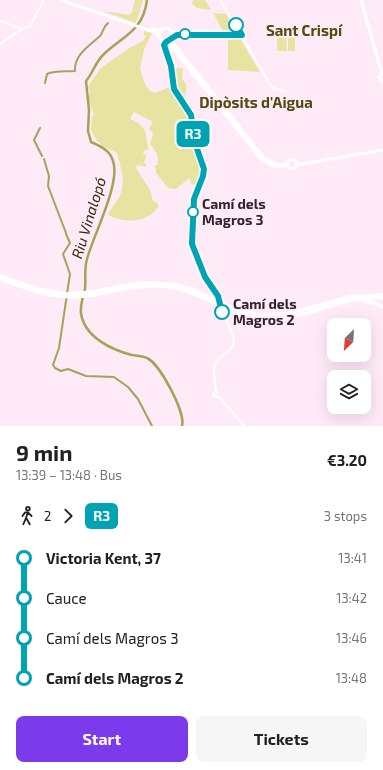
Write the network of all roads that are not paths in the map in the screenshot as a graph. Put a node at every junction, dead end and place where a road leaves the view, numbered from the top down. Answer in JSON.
{"nodes":[{"id":1,"x":42,"y":0,"type":"edge"},
{"id":2,"x":61,"y":0,"type":"edge"},
{"id":3,"x":66,"y":0,"type":"edge"},
{"id":4,"x":220,"y":0,"type":"edge"},
{"id":5,"x":361,"y":0,"type":"edge"},
{"id":6,"x":40,"y":6,"type":"junction"},
{"id":7,"x":120,"y":20,"type":"junction"},
{"id":8,"x":0,"y":21,"type":"edge"},
{"id":9,"x":22,"y":29,"type":"junction"},
{"id":10,"x":162,"y":30,"type":"junction"},
{"id":11,"x":157,"y":32,"type":"junction"},
{"id":12,"x":160,"y":37,"type":"junction"},
{"id":13,"x":171,"y":39,"type":"junction"},
{"id":14,"x":165,"y":42,"type":"junction"},
{"id":15,"x":0,"y":44,"type":"edge"},
{"id":16,"x":383,"y":74,"type":"edge"},
{"id":17,"x":383,"y":82,"type":"edge"},
{"id":18,"x":284,"y":92,"type":"dead end"},
{"id":19,"x":383,"y":149,"type":"edge"},
{"id":20,"x":296,"y":164,"type":"junction"},
{"id":21,"x":287,"y":165,"type":"junction"},
{"id":22,"x":0,"y":278,"type":"edge"},
{"id":23,"x":101,"y":292,"type":"junction"},
{"id":24,"x":383,"y":294,"type":"edge"},
{"id":25,"x":383,"y":298,"type":"edge"},
{"id":26,"x":344,"y":300,"type":"junction"},
{"id":27,"x":220,"y":304,"type":"junction"},
{"id":28,"x":383,"y":307,"type":"edge"},
{"id":29,"x":244,"y":426,"type":"edge"}],
"edges":[{"from":1,"to":6,"type":"street"},
{"from":1,"to":6,"type":"street"},
{"from":2,"to":7,"type":"main road"},
{"from":3,"to":7,"type":"main road"},
{"from":4,"to":18,"type":"street"},
{"from":5,"to":16,"type":"main road"},
{"from":6,"to":9,"type":"street"},
{"from":7,"to":11,"type":"main road"},
{"from":8,"to":9,"type":"street"},
{"from":9,"to":15,"type":"street"},
{"from":10,"to":11,"type":"main road"},
{"from":10,"to":12,"type":"main road"},
{"from":10,"to":13,"type":"main road"},
{"from":11,"to":12,"type":"main road"},
{"from":12,"to":14,"type":"main road"},
{"from":13,"to":14,"type":"main road"},
{"from":13,"to":21,"type":"main road"},
{"from":14,"to":21,"type":"main road"},
{"from":14,"to":29,"type":"street"},
{"from":16,"to":17,"type":"main road"},
{"from":19,"to":20,"type":"main road"},
{"from":20,"to":21,"type":"main road"},
{"from":20,"to":21,"type":"main road"},
{"from":22,"to":23,"type":"highway"},
{"from":23,"to":27,"type":"highway"},
{"from":23,"to":27,"type":"highway"},
{"from":24,"to":26,"type":"highway"},
{"from":25,"to":26,"type":"highway"},
{"from":26,"to":27,"type":"highway"},
{"from":26,"to":27,"type":"highway"},
{"from":26,"to":28,"type":"highway"}]}
